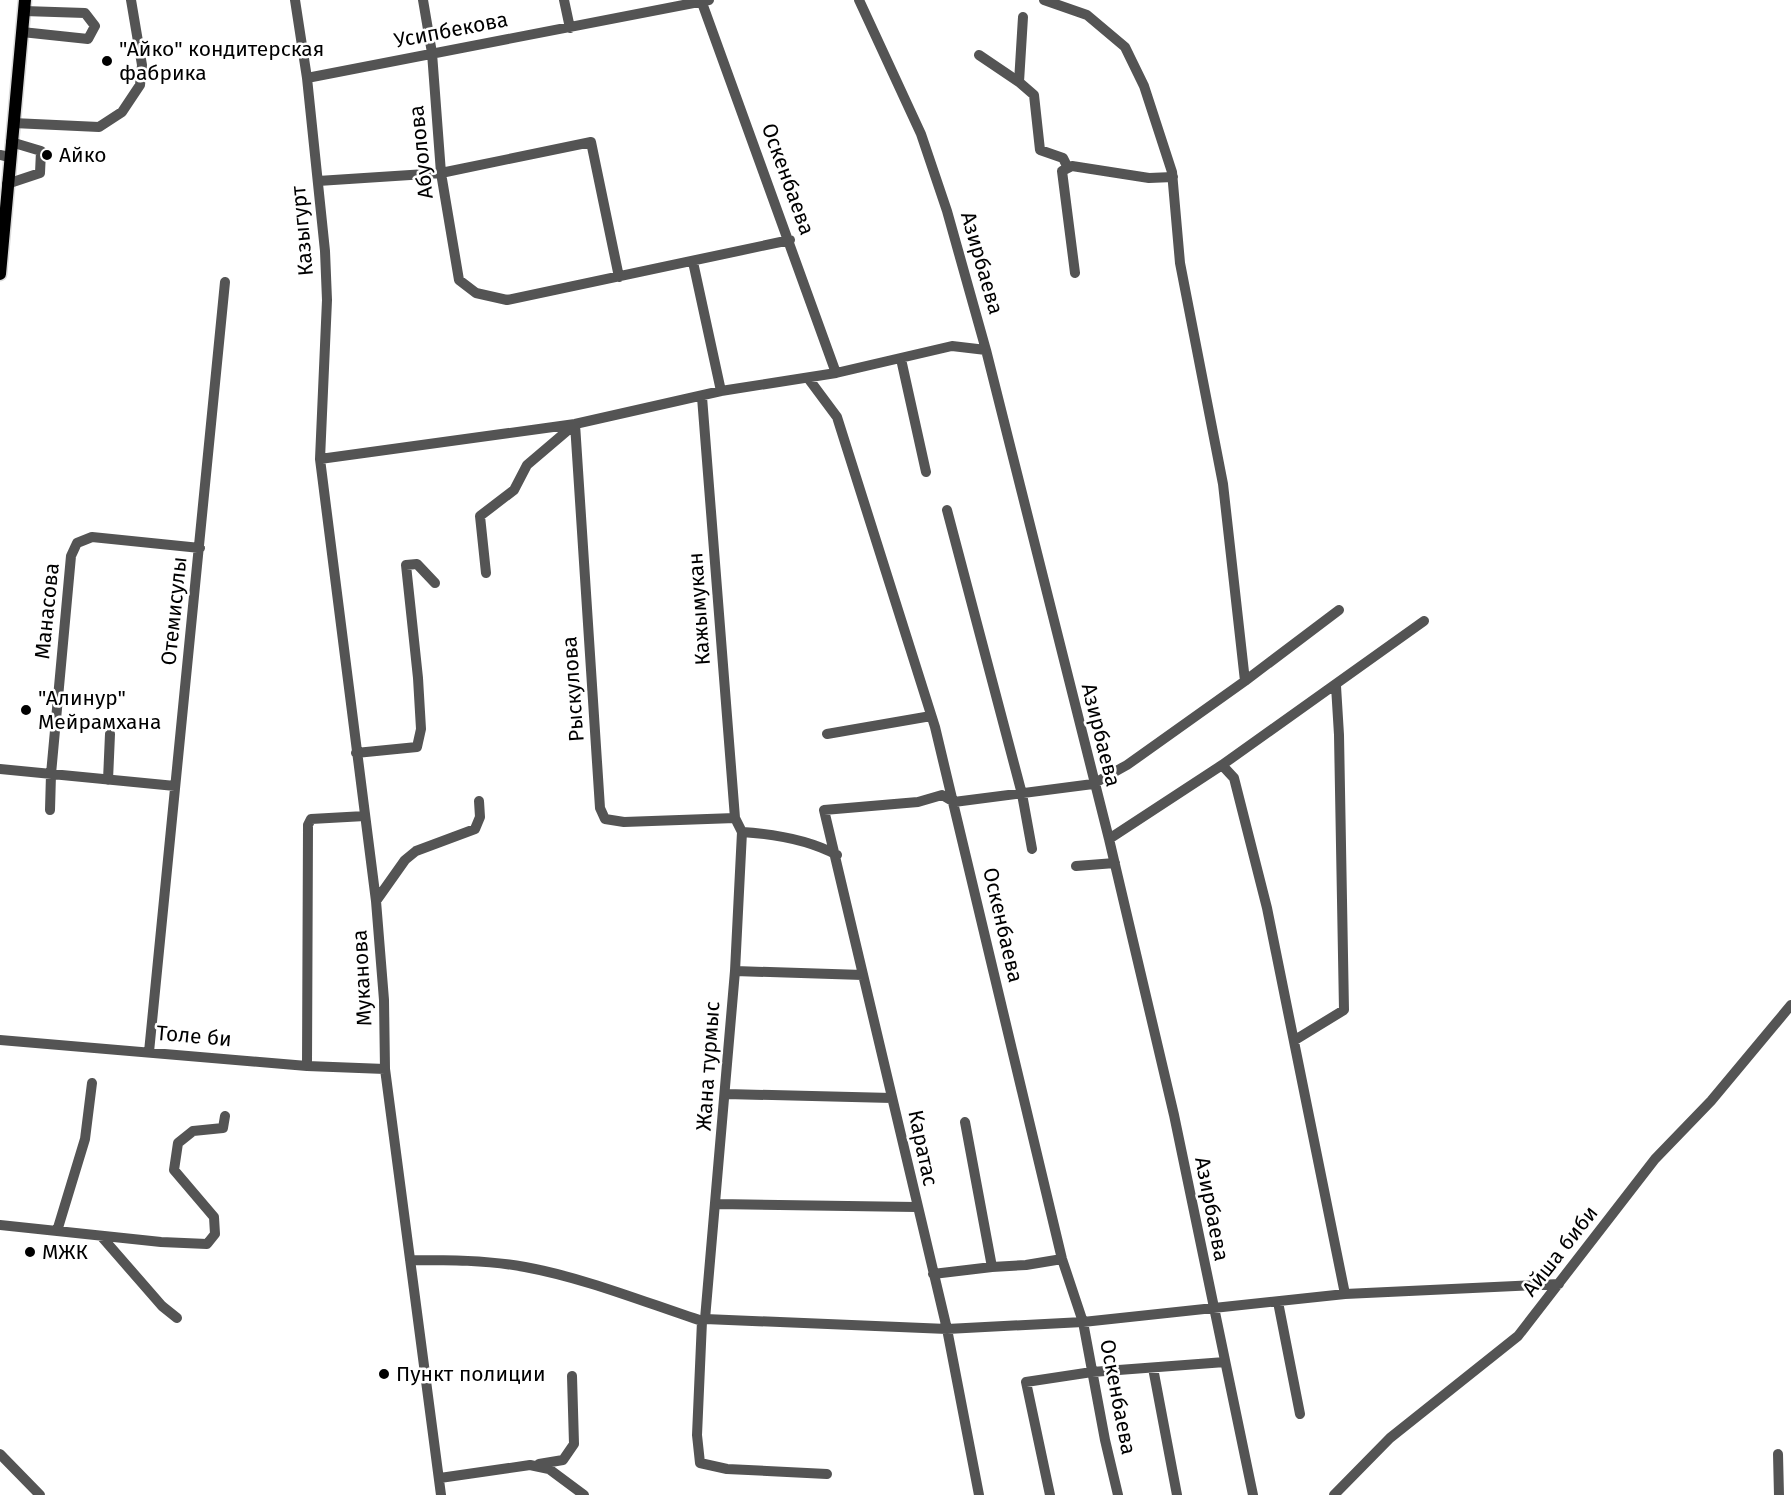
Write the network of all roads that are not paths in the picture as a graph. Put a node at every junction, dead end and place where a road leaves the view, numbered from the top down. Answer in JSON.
{"nodes":[{"id":1,"x":131,"y":0,"type":"edge"},
{"id":2,"x":295,"y":0,"type":"edge"},
{"id":3,"x":423,"y":0,"type":"edge"},
{"id":4,"x":564,"y":0,"type":"edge"},
{"id":5,"x":859,"y":0,"type":"edge"},
{"id":6,"x":1044,"y":0,"type":"edge"},
{"id":7,"x":704,"y":1,"type":"edge"},
{"id":8,"x":25,"y":6,"type":"edge"},
{"id":9,"x":1023,"y":17,"type":"dead end"},
{"id":10,"x":570,"y":28,"type":"junction"},
{"id":11,"x":22,"y":32,"type":"junction"},
{"id":12,"x":432,"y":53,"type":"junction"},
{"id":13,"x":979,"y":56,"type":"dead end"},
{"id":14,"x":307,"y":78,"type":"junction"},
{"id":15,"x":1019,"y":82,"type":"junction"},
{"id":16,"x":13,"y":123,"type":"junction"},
{"id":17,"x":11,"y":142,"type":"junction"},
{"id":18,"x":5,"y":156,"type":"edge"},
{"id":19,"x":1068,"y":168,"type":"junction"},
{"id":20,"x":441,"y":173,"type":"junction"},
{"id":21,"x":1173,"y":177,"type":"junction"},
{"id":22,"x":318,"y":181,"type":"junction"},
{"id":23,"x":7,"y":184,"type":"junction"},
{"id":24,"x":790,"y":240,"type":"junction"},
{"id":25,"x":1,"y":256,"type":"edge"},
{"id":26,"x":693,"y":262,"type":"junction"},
{"id":27,"x":1075,"y":273,"type":"dead end"},
{"id":28,"x":0,"y":274,"type":"edge"},
{"id":29,"x":619,"y":277,"type":"junction"},
{"id":30,"x":225,"y":282,"type":"dead end"},
{"id":31,"x":986,"y":350,"type":"junction"},
{"id":32,"x":901,"y":359,"type":"junction"},
{"id":33,"x":836,"y":373,"type":"junction"},
{"id":34,"x":808,"y":378,"type":"junction"},
{"id":35,"x":721,"y":391,"type":"junction"},
{"id":36,"x":702,"y":398,"type":"junction"},
{"id":37,"x":574,"y":424,"type":"junction"},
{"id":38,"x":320,"y":459,"type":"junction"},
{"id":39,"x":926,"y":472,"type":"dead end"},
{"id":40,"x":947,"y":510,"type":"dead end"},
{"id":41,"x":200,"y":548,"type":"junction"},
{"id":42,"x":486,"y":573,"type":"dead end"},
{"id":43,"x":435,"y":583,"type":"dead end"},
{"id":44,"x":1339,"y":610,"type":"dead end"},
{"id":45,"x":1424,"y":621,"type":"dead end"},
{"id":46,"x":1245,"y":681,"type":"junction"},
{"id":47,"x":1336,"y":686,"type":"junction"},
{"id":48,"x":931,"y":716,"type":"junction"},
{"id":49,"x":110,"y":734,"type":"dead end"},
{"id":50,"x":827,"y":734,"type":"dead end"},
{"id":51,"x":356,"y":753,"type":"junction"},
{"id":52,"x":1222,"y":765,"type":"junction"},
{"id":53,"x":0,"y":769,"type":"edge"},
{"id":54,"x":51,"y":774,"type":"junction"},
{"id":55,"x":108,"y":780,"type":"junction"},
{"id":56,"x":1093,"y":784,"type":"junction"},
{"id":57,"x":175,"y":786,"type":"junction"},
{"id":58,"x":1022,"y":794,"type":"junction"},
{"id":59,"x":479,"y":801,"type":"dead end"},
{"id":60,"x":954,"y":802,"type":"junction"},
{"id":61,"x":50,"y":810,"type":"dead end"},
{"id":62,"x":365,"y":816,"type":"junction"},
{"id":63,"x":735,"y":818,"type":"junction"},
{"id":64,"x":742,"y":832,"type":"junction"},
{"id":65,"x":1109,"y":839,"type":"junction"},
{"id":66,"x":1032,"y":849,"type":"dead end"},
{"id":67,"x":837,"y":855,"type":"junction"},
{"id":68,"x":1115,"y":863,"type":"junction"},
{"id":69,"x":1076,"y":866,"type":"dead end"},
{"id":70,"x":376,"y":901,"type":"junction"},
{"id":71,"x":735,"y":971,"type":"junction"},
{"id":72,"x":862,"y":975,"type":"junction"},
{"id":73,"x":1791,"y":1005,"type":"edge"},
{"id":74,"x":0,"y":1040,"type":"edge"},
{"id":75,"x":1294,"y":1040,"type":"junction"},
{"id":76,"x":149,"y":1052,"type":"junction"},
{"id":77,"x":307,"y":1066,"type":"junction"},
{"id":78,"x":385,"y":1069,"type":"junction"},
{"id":79,"x":92,"y":1083,"type":"dead end"},
{"id":80,"x":726,"y":1094,"type":"junction"},
{"id":81,"x":892,"y":1098,"type":"junction"},
{"id":82,"x":225,"y":1116,"type":"dead end"},
{"id":83,"x":965,"y":1122,"type":"dead end"},
{"id":84,"x":717,"y":1204,"type":"junction"},
{"id":85,"x":916,"y":1207,"type":"junction"},
{"id":86,"x":0,"y":1225,"type":"edge"},
{"id":87,"x":57,"y":1231,"type":"junction"},
{"id":88,"x":101,"y":1236,"type":"junction"},
{"id":89,"x":1062,"y":1259,"type":"junction"},
{"id":90,"x":410,"y":1260,"type":"junction"},
{"id":91,"x":992,"y":1267,"type":"junction"},
{"id":92,"x":933,"y":1274,"type":"junction"},
{"id":93,"x":1558,"y":1284,"type":"junction"},
{"id":94,"x":1346,"y":1294,"type":"junction"},
{"id":95,"x":1278,"y":1302,"type":"junction"},
{"id":96,"x":1214,"y":1309,"type":"junction"},
{"id":97,"x":177,"y":1318,"type":"dead end"},
{"id":98,"x":704,"y":1320,"type":"junction"},
{"id":99,"x":1083,"y":1322,"type":"junction"},
{"id":100,"x":946,"y":1329,"type":"junction"},
{"id":101,"x":1225,"y":1362,"type":"junction"},
{"id":102,"x":1153,"y":1368,"type":"junction"},
{"id":103,"x":1092,"y":1372,"type":"junction"},
{"id":104,"x":572,"y":1376,"type":"dead end"},
{"id":105,"x":1300,"y":1414,"type":"dead end"},
{"id":106,"x":0,"y":1454,"type":"edge"},
{"id":107,"x":1778,"y":1454,"type":"dead end"},
{"id":108,"x":530,"y":1465,"type":"junction"},
{"id":109,"x":827,"y":1474,"type":"dead end"},
{"id":110,"x":440,"y":1478,"type":"junction"},
{"id":111,"x":40,"y":1495,"type":"edge"},
{"id":112,"x":441,"y":1495,"type":"edge"},
{"id":113,"x":584,"y":1495,"type":"edge"},
{"id":114,"x":979,"y":1495,"type":"edge"},
{"id":115,"x":1050,"y":1495,"type":"edge"},
{"id":116,"x":1118,"y":1495,"type":"edge"},
{"id":117,"x":1177,"y":1495,"type":"edge"},
{"id":118,"x":1252,"y":1495,"type":"edge"},
{"id":119,"x":1334,"y":1495,"type":"edge"},
{"id":120,"x":1779,"y":1495,"type":"edge"}],
"edges":[{"from":1,"to":16,"type":"street"},
{"from":2,"to":14,"type":"street","name":"Казыгурт"},
{"from":3,"to":12,"type":"street","name":"Абуолова"},
{"from":4,"to":10,"type":"street"},
{"from":5,"to":31,"type":"street","name":"Азирбаева"},
{"from":6,"to":21,"type":"street"},
{"from":7,"to":10,"type":"street","name":"Усипбекова"},
{"from":7,"to":24,"type":"street","name":"Оскенбаева"},
{"from":8,"to":11,"type":"main road"},
{"from":8,"to":11,"type":"street"},
{"from":9,"to":15,"type":"street"},
{"from":10,"to":12,"type":"street","name":"Усипбекова"},
{"from":11,"to":16,"type":"main road"},
{"from":12,"to":14,"type":"street","name":"Усипбекова"},
{"from":12,"to":20,"type":"street","name":"Абуолова"},
{"from":13,"to":15,"type":"street"},
{"from":14,"to":22,"type":"street","name":"Казыгурт"},
{"from":15,"to":19,"type":"street"},
{"from":16,"to":17,"type":"main road"},
{"from":17,"to":18,"type":"main road"},
{"from":17,"to":23,"type":"street"},
{"from":18,"to":23,"type":"main road"},
{"from":19,"to":21,"type":"street"},
{"from":19,"to":27,"type":"street"},
{"from":20,"to":22,"type":"street"},
{"from":20,"to":29,"type":"street","name":"Абуолова"},
{"from":20,"to":29,"type":"street"},
{"from":21,"to":46,"type":"street"},
{"from":22,"to":38,"type":"street","name":"Казыгурт"},
{"from":23,"to":25,"type":"main road"},
{"from":24,"to":26,"type":"street"},
{"from":24,"to":33,"type":"street","name":"Оскенбаева"},
{"from":25,"to":28,"type":"main road"},
{"from":26,"to":29,"type":"street"},
{"from":26,"to":35,"type":"street"},
{"from":30,"to":41,"type":"street","name":"Отемисулы"},
{"from":31,"to":32,"type":"street"},
{"from":31,"to":56,"type":"street","name":"Азирбаева"},
{"from":32,"to":33,"type":"street"},
{"from":32,"to":39,"type":"street"},
{"from":33,"to":34,"type":"street"},
{"from":34,"to":35,"type":"street"},
{"from":34,"to":48,"type":"street","name":"Оскенбаева"},
{"from":35,"to":36,"type":"street"},
{"from":36,"to":37,"type":"street"},
{"from":36,"to":63,"type":"street","name":"Кажымукан"},
{"from":37,"to":38,"type":"street"},
{"from":37,"to":42,"type":"street"},
{"from":37,"to":63,"type":"street","name":"Рыскулова"},
{"from":38,"to":51,"type":"street","name":"Муканова"},
{"from":40,"to":58,"type":"street"},
{"from":41,"to":54,"type":"street","name":"Манасова"},
{"from":41,"to":57,"type":"street","name":"Отемисулы"},
{"from":43,"to":51,"type":"street"},
{"from":44,"to":46,"type":"street"},
{"from":45,"to":47,"type":"street"},
{"from":46,"to":56,"type":"street"},
{"from":47,"to":52,"type":"street"},
{"from":47,"to":75,"type":"street"},
{"from":48,"to":50,"type":"street"},
{"from":48,"to":60,"type":"street","name":"Оскенбаева"},
{"from":49,"to":55,"type":"street"},
{"from":51,"to":62,"type":"street","name":"Муканова"},
{"from":52,"to":65,"type":"street"},
{"from":52,"to":75,"type":"street"},
{"from":53,"to":54,"type":"street"},
{"from":54,"to":55,"type":"street"},
{"from":54,"to":61,"type":"street","name":"Манасова"},
{"from":55,"to":57,"type":"street"},
{"from":56,"to":58,"type":"street"},
{"from":56,"to":65,"type":"street","name":"Азирбаева"},
{"from":57,"to":76,"type":"street","name":"Отемисулы"},
{"from":58,"to":60,"type":"street"},
{"from":58,"to":66,"type":"street"},
{"from":59,"to":70,"type":"street"},
{"from":60,"to":67,"type":"street","name":"Каратас"},
{"from":60,"to":89,"type":"street","name":"Оскенбаева"},
{"from":62,"to":70,"type":"street","name":"Муканова"},
{"from":62,"to":77,"type":"street"},
{"from":63,"to":64,"type":"street","name":"Жана турмыс"},
{"from":64,"to":67,"type":"street"},
{"from":64,"to":71,"type":"street","name":"Жана турмыс"},
{"from":65,"to":68,"type":"street","name":"Азирбаева"},
{"from":67,"to":72,"type":"street","name":"Каратас"},
{"from":68,"to":69,"type":"street"},
{"from":68,"to":96,"type":"street","name":"Азирбаева"},
{"from":70,"to":78,"type":"street","name":"Муканова"},
{"from":71,"to":72,"type":"street"},
{"from":71,"to":80,"type":"street","name":"Жана турмыс"},
{"from":72,"to":81,"type":"street","name":"Каратас"},
{"from":73,"to":93,"type":"street","name":"Айша биби"},
{"from":74,"to":76,"type":"street","name":"Толе би"},
{"from":75,"to":94,"type":"street"},
{"from":76,"to":77,"type":"street","name":"Толе би"},
{"from":77,"to":78,"type":"street","name":"Толе би"},
{"from":78,"to":90,"type":"street","name":"Муканова"},
{"from":79,"to":87,"type":"street"},
{"from":80,"to":81,"type":"street"},
{"from":80,"to":84,"type":"street","name":"Жана турмыс"},
{"from":81,"to":85,"type":"street","name":"Каратас"},
{"from":82,"to":88,"type":"street"},
{"from":83,"to":91,"type":"street"},
{"from":84,"to":85,"type":"street"},
{"from":84,"to":98,"type":"street","name":"Жана турмыс"},
{"from":85,"to":92,"type":"street","name":"Каратас"},
{"from":86,"to":87,"type":"street"},
{"from":87,"to":88,"type":"street"},
{"from":88,"to":97,"type":"street"},
{"from":89,"to":91,"type":"street"},
{"from":89,"to":99,"type":"street","name":"Оскенбаева"},
{"from":90,"to":98,"type":"street"},
{"from":90,"to":110,"type":"street","name":"Муканова"},
{"from":91,"to":92,"type":"street"},
{"from":92,"to":100,"type":"street","name":"Каратас"},
{"from":93,"to":94,"type":"street"},
{"from":93,"to":119,"type":"street","name":"Айша биби"},
{"from":94,"to":95,"type":"street"},
{"from":95,"to":96,"type":"street"},
{"from":95,"to":105,"type":"street"},
{"from":96,"to":99,"type":"street"},
{"from":96,"to":101,"type":"street","name":"Азирбаева"},
{"from":98,"to":100,"type":"street"},
{"from":98,"to":109,"type":"street"},
{"from":99,"to":100,"type":"street"},
{"from":99,"to":103,"type":"street","name":"Оскенбаева"},
{"from":100,"to":114,"type":"street","name":"Каратас"},
{"from":101,"to":102,"type":"street"},
{"from":101,"to":118,"type":"street","name":"Азирбаева"},
{"from":102,"to":103,"type":"street"},
{"from":102,"to":117,"type":"street"},
{"from":103,"to":115,"type":"street"},
{"from":103,"to":116,"type":"street","name":"Оскенбаева"},
{"from":104,"to":108,"type":"street"},
{"from":106,"to":111,"type":"street"},
{"from":107,"to":120,"type":"street"},
{"from":108,"to":110,"type":"street"},
{"from":108,"to":113,"type":"street"},
{"from":110,"to":112,"type":"street","name":"Муканова"}]}
